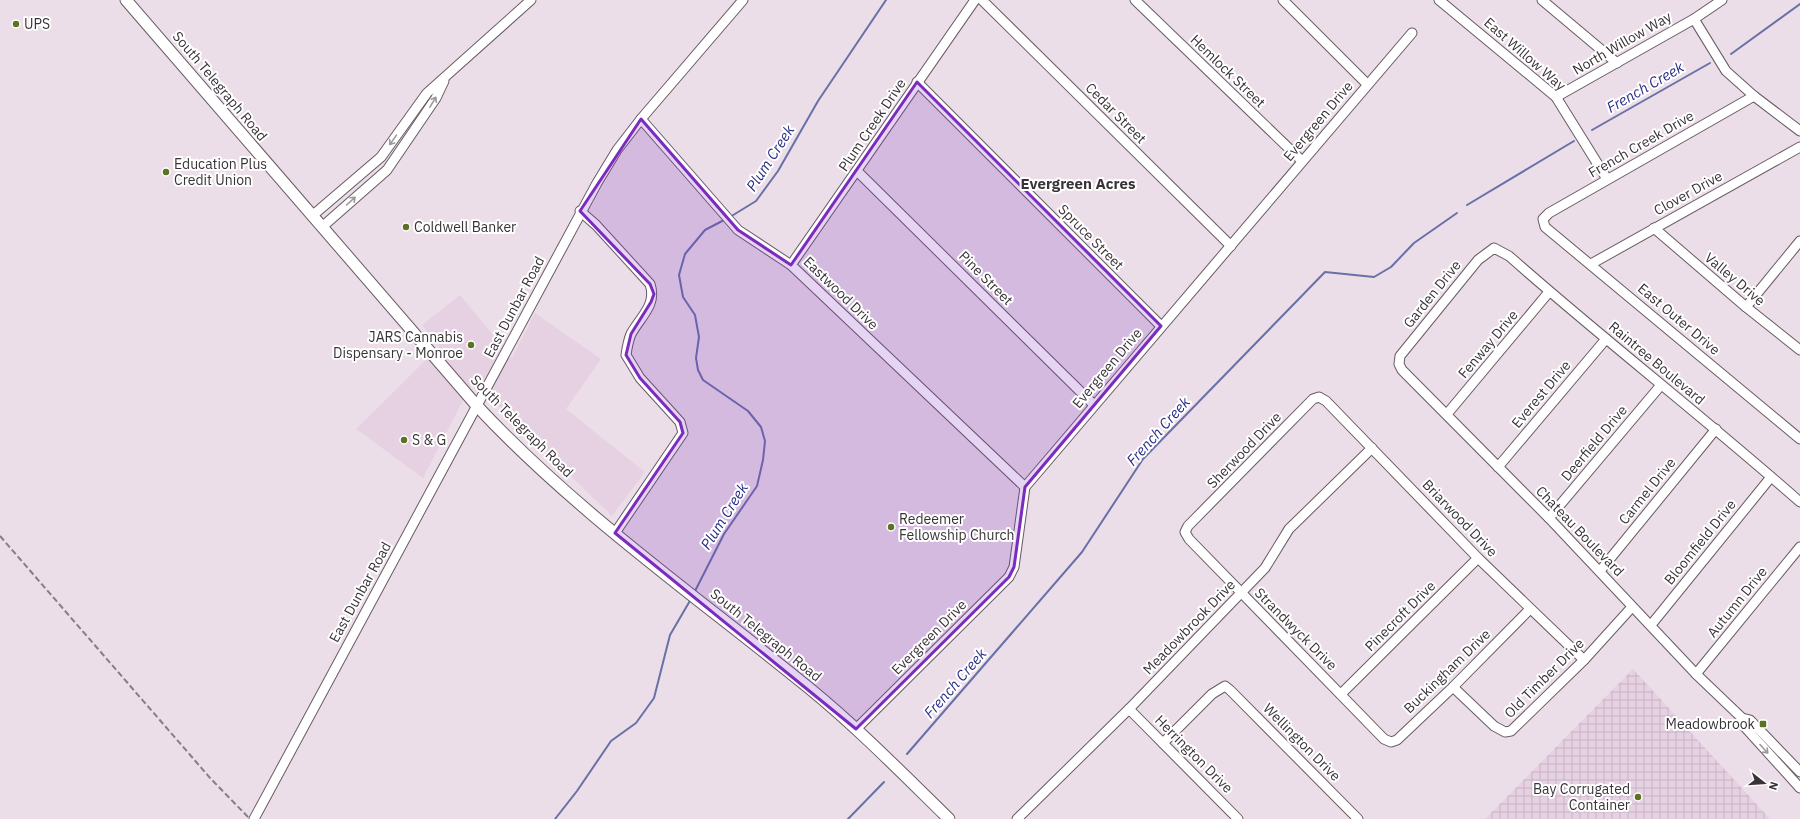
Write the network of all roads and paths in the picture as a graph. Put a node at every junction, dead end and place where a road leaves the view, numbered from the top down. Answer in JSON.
{"nodes":[{"id":1,"x":126,"y":0,"type":"edge"},
{"id":2,"x":531,"y":0,"type":"edge"},
{"id":3,"x":743,"y":0,"type":"edge"},
{"id":4,"x":975,"y":0,"type":"edge"},
{"id":5,"x":982,"y":0,"type":"edge"},
{"id":6,"x":1135,"y":0,"type":"edge"},
{"id":7,"x":1283,"y":0,"type":"edge"},
{"id":8,"x":1439,"y":0,"type":"edge"},
{"id":9,"x":1542,"y":0,"type":"edge"},
{"id":10,"x":1722,"y":0,"type":"edge"},
{"id":11,"x":1694,"y":19,"type":"junction"},
{"id":12,"x":1412,"y":34,"type":"dead end"},
{"id":13,"x":1617,"y":63,"type":"junction"},
{"id":14,"x":445,"y":78,"type":"junction"},
{"id":15,"x":917,"y":82,"type":"junction"},
{"id":16,"x":1367,"y":84,"type":"junction"},
{"id":17,"x":1754,"y":96,"type":"junction"},
{"id":18,"x":1556,"y":97,"type":"junction"},
{"id":19,"x":641,"y":119,"type":"junction"},
{"id":20,"x":1800,"y":131,"type":"edge"},
{"id":21,"x":1800,"y":147,"type":"edge"},
{"id":22,"x":1302,"y":161,"type":"junction"},
{"id":23,"x":858,"y":171,"type":"junction"},
{"id":24,"x":1607,"y":179,"type":"junction"},
{"id":25,"x":580,"y":211,"type":"junction"},
{"id":26,"x":312,"y":216,"type":"junction"},
{"id":27,"x":1543,"y":219,"type":"joint"},
{"id":28,"x":322,"y":227,"type":"junction"},
{"id":29,"x":1654,"y":228,"type":"junction"},
{"id":30,"x":1800,"y":241,"type":"edge"},
{"id":31,"x":1231,"y":246,"type":"junction"},
{"id":32,"x":1494,"y":248,"type":"joint"},
{"id":33,"x":1591,"y":264,"type":"junction"},
{"id":34,"x":791,"y":265,"type":"junction"},
{"id":35,"x":1549,"y":292,"type":"junction"},
{"id":36,"x":1746,"y":307,"type":"junction"},
{"id":37,"x":1161,"y":326,"type":"junction"},
{"id":38,"x":1606,"y":339,"type":"junction"},
{"id":39,"x":1800,"y":349,"type":"edge"},
{"id":40,"x":1399,"y":364,"type":"joint"},
{"id":41,"x":1661,"y":386,"type":"junction"},
{"id":42,"x":1316,"y":398,"type":"joint"},
{"id":43,"x":1094,"y":405,"type":"junction"},
{"id":44,"x":477,"y":406,"type":"junction"},
{"id":45,"x":1447,"y":414,"type":"junction"},
{"id":46,"x":1716,"y":429,"type":"junction"},
{"id":47,"x":1800,"y":439,"type":"edge"},
{"id":48,"x":1372,"y":448,"type":"junction"},
{"id":49,"x":1498,"y":467,"type":"junction"},
{"id":50,"x":1771,"y":477,"type":"junction"},
{"id":51,"x":1024,"y":487,"type":"junction"},
{"id":52,"x":1800,"y":502,"type":"edge"},
{"id":53,"x":1549,"y":518,"type":"junction"},
{"id":54,"x":1192,"y":522,"type":"joint"},
{"id":55,"x":615,"y":533,"type":"junction"},
{"id":56,"x":1800,"y":547,"type":"edge"},
{"id":57,"x":1478,"y":558,"type":"junction"},
{"id":58,"x":1600,"y":572,"type":"junction"},
{"id":59,"x":1240,"y":593,"type":"junction"},
{"id":60,"x":1632,"y":606,"type":"junction"},
{"id":61,"x":1530,"y":609,"type":"junction"},
{"id":62,"x":1651,"y":625,"type":"junction"},
{"id":63,"x":1584,"y":660,"type":"junction"},
{"id":64,"x":1696,"y":674,"type":"junction"},
{"id":65,"x":1453,"y":687,"type":"junction"},
{"id":66,"x":1341,"y":694,"type":"junction"},
{"id":67,"x":1129,"y":709,"type":"junction"},
{"id":68,"x":1742,"y":718,"type":"junction"},
{"id":69,"x":856,"y":729,"type":"junction"},
{"id":70,"x":1381,"y":736,"type":"joint"},
{"id":71,"x":1163,"y":743,"type":"junction"},
{"id":72,"x":1800,"y":772,"type":"edge"},
{"id":73,"x":1800,"y":788,"type":"edge"},
{"id":74,"x":254,"y":819,"type":"edge"},
{"id":75,"x":949,"y":819,"type":"edge"},
{"id":76,"x":1017,"y":819,"type":"edge"},
{"id":77,"x":1238,"y":819,"type":"edge"},
{"id":78,"x":1358,"y":819,"type":"edge"}],
"edges":[{"from":1,"to":26,"type":"main road","name":"South Telegraph Road"},
{"from":2,"to":14,"type":"street"},
{"from":3,"to":19,"type":"street","name":"East Dunbar Road"},
{"from":4,"to":15,"type":"street","name":"Plum Creek Drive"},
{"from":5,"to":31,"type":"street","name":"Cedar Street"},
{"from":6,"to":22,"type":"street","name":"Hemlock Street"},
{"from":7,"to":16,"type":"street"},
{"from":8,"to":18,"type":"street","name":"East Willow Way"},
{"from":9,"to":13,"type":"street"},
{"from":10,"to":11,"type":"street","name":"North Willow Way"},
{"from":11,"to":13,"type":"street","name":"North Willow Way"},
{"from":11,"to":17,"type":"street"},
{"from":12,"to":16,"type":"street","name":"Evergreen Drive"},
{"from":13,"to":18,"type":"street","name":"North Willow Way"},
{"from":14,"to":26,"type":"street","one_way":true},
{"from":28,"to":14,"type":"street","one_way":true},
{"from":15,"to":23,"type":"street","name":"Plum Creek Drive"},
{"from":15,"to":37,"type":"street","name":"Spruce Street"},
{"from":16,"to":22,"type":"street","name":"Evergreen Drive"},
{"from":17,"to":20,"type":"street"},
{"from":17,"to":24,"type":"street","name":"French Creek Drive"},
{"from":18,"to":24,"type":"street","name":"East Willow Way"},
{"from":19,"to":25,"type":"street","name":"East Dunbar Road"},
{"from":19,"to":34,"type":"street","name":"Eastwood Drive"},
{"from":21,"to":29,"type":"street","name":"Clover Drive"},
{"from":22,"to":31,"type":"street","name":"Evergreen Drive"},
{"from":23,"to":34,"type":"street","name":"Plum Creek Drive"},
{"from":23,"to":43,"type":"street","name":"Pine Street"},
{"from":24,"to":27,"type":"street","name":"French Creek Drive"},
{"from":25,"to":44,"type":"street","name":"East Dunbar Road"},
{"from":25,"to":55,"type":"street"},
{"from":26,"to":28,"type":"main road","name":"South Telegraph Road"},
{"from":27,"to":33,"type":"street","name":"East Outer Drive"},
{"from":28,"to":44,"type":"main road","name":"South Telegraph Road"},
{"from":29,"to":33,"type":"street","name":"Clover Drive"},
{"from":29,"to":36,"type":"street","name":"Valley Drive"},
{"from":30,"to":36,"type":"street"},
{"from":31,"to":37,"type":"street","name":"Evergreen Drive"},
{"from":32,"to":35,"type":"street","name":"Raintree Boulevard"},
{"from":32,"to":40,"type":"street","name":"Garden Drive"},
{"from":33,"to":47,"type":"street","name":"East Outer Drive"},
{"from":34,"to":51,"type":"street","name":"Eastwood Drive"},
{"from":35,"to":38,"type":"street","name":"Raintree Boulevard"},
{"from":35,"to":45,"type":"street","name":"Fenway Drive"},
{"from":36,"to":39,"type":"street","name":"Valley Drive"},
{"from":37,"to":43,"type":"street","name":"Evergreen Drive"},
{"from":38,"to":41,"type":"street","name":"Raintree Boulevard"},
{"from":38,"to":49,"type":"street","name":"Everest Drive"},
{"from":40,"to":45,"type":"street","name":"Chateau Boulevard"},
{"from":41,"to":46,"type":"street","name":"Raintree Boulevard"},
{"from":41,"to":53,"type":"street","name":"Deerfield Drive"},
{"from":42,"to":48,"type":"street","name":"Briarwood Drive"},
{"from":42,"to":54,"type":"street","name":"Sherwood Drive"},
{"from":43,"to":51,"type":"street","name":"Evergreen Drive"},
{"from":44,"to":55,"type":"main road","name":"South Telegraph Road"},
{"from":44,"to":74,"type":"street","name":"East Dunbar Road"},
{"from":45,"to":49,"type":"street","name":"Chateau Boulevard"},
{"from":46,"to":50,"type":"street","name":"Raintree Boulevard"},
{"from":46,"to":58,"type":"street","name":"Carmel Drive"},
{"from":48,"to":57,"type":"street","name":"Briarwood Drive"},
{"from":48,"to":59,"type":"street","name":"Meadowbrook Drive"},
{"from":49,"to":53,"type":"street","name":"Chateau Boulevard"},
{"from":50,"to":52,"type":"street","name":"Raintree Boulevard"},
{"from":50,"to":62,"type":"street","name":"Bloomfield Drive"},
{"from":51,"to":69,"type":"street","name":"Evergreen Drive"},
{"from":53,"to":58,"type":"street","name":"Chateau Boulevard"},
{"from":54,"to":59,"type":"street","name":"Strandwyck Drive"},
{"from":55,"to":69,"type":"main road","name":"South Telegraph Road"},
{"from":56,"to":64,"type":"street","name":"Autumn Drive"},
{"from":57,"to":61,"type":"street","name":"Briarwood Drive"},
{"from":57,"to":66,"type":"street","name":"Pinecroft Drive"},
{"from":58,"to":60,"type":"street","name":"Chateau Boulevard"},
{"from":59,"to":66,"type":"street","name":"Strandwyck Drive"},
{"from":59,"to":67,"type":"street","name":"Meadowbrook Drive"},
{"from":60,"to":62,"type":"street","name":"Chateau Boulevard"},
{"from":60,"to":63,"type":"street","name":"Old Timber Drive"},
{"from":61,"to":63,"type":"street","name":"Briarwood Drive"},
{"from":61,"to":65,"type":"street","name":"Buckingham Drive"},
{"from":62,"to":64,"type":"street","name":"Chateau Boulevard"},
{"from":63,"to":65,"type":"street","name":"Old Timber Drive"},
{"from":64,"to":68,"type":"street","name":"Chateau Boulevard"},
{"from":65,"to":70,"type":"street","name":"Buckingham Drive"},
{"from":66,"to":70,"type":"street","name":"Strandwyck Drive"},
{"from":67,"to":71,"type":"street","name":"Herrington Drive"},
{"from":67,"to":76,"type":"street","name":"Meadowbrook Drive"},
{"from":68,"to":72,"type":"street","name":"Chateau Boulevard"},
{"from":68,"to":73,"type":"street","name":"Chateau Boulevard","one_way":true},
{"from":69,"to":75,"type":"main road","name":"South Telegraph Road"},
{"from":71,"to":77,"type":"street","name":"Herrington Drive"},
{"from":71,"to":78,"type":"street","name":"Wellington Drive"}]}
